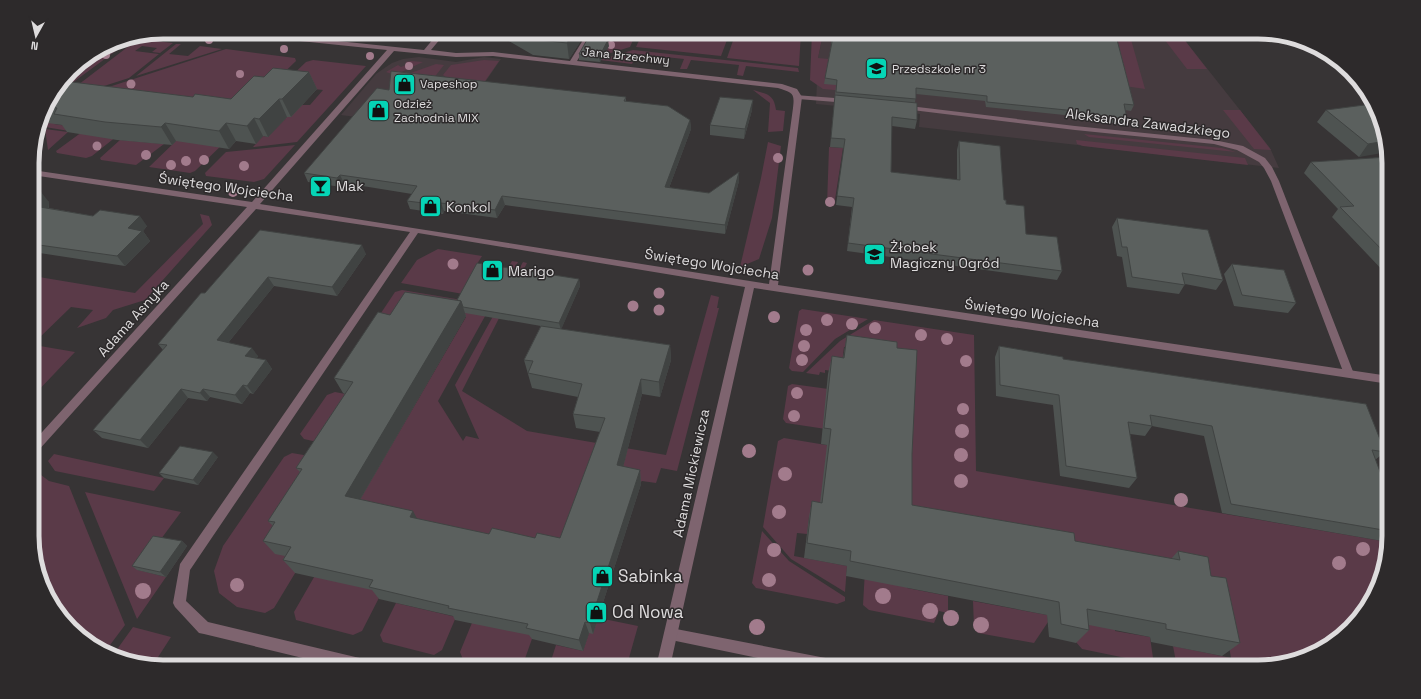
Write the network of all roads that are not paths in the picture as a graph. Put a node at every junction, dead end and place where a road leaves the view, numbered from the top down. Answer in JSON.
{"nodes":[{"id":1,"x":297,"y":39,"type":"edge"},
{"id":2,"x":437,"y":39,"type":"edge"},
{"id":3,"x":587,"y":39,"type":"edge"},
{"id":4,"x":392,"y":49,"type":"junction"},
{"id":5,"x":426,"y":52,"type":"junction"},
{"id":6,"x":572,"y":63,"type":"junction"},
{"id":7,"x":798,"y":96,"type":"junction"},
{"id":8,"x":853,"y":102,"type":"edge"},
{"id":9,"x":892,"y":106,"type":"edge"},
{"id":10,"x":39,"y":173,"type":"edge"},
{"id":11,"x":254,"y":205,"type":"junction"},
{"id":12,"x":416,"y":230,"type":"junction"},
{"id":13,"x":750,"y":285,"type":"junction"},
{"id":14,"x":773,"y":288,"type":"junction"},
{"id":15,"x":1349,"y":374,"type":"junction"},
{"id":16,"x":1382,"y":379,"type":"edge"},
{"id":17,"x":39,"y":442,"type":"edge"},
{"id":18,"x":671,"y":634,"type":"junction"},
{"id":19,"x":339,"y":660,"type":"edge"},
{"id":20,"x":665,"y":660,"type":"edge"},
{"id":21,"x":801,"y":660,"type":"edge"}],
"edges":[{"from":1,"to":4,"type":"street","name":"Jana Brzechwy"},
{"from":2,"to":5,"type":"street"},
{"from":3,"to":6,"type":"street"},
{"from":4,"to":5,"type":"street","name":"Jana Brzechwy"},
{"from":4,"to":11,"type":"street","name":"Adama Asnyka"},
{"from":5,"to":6,"type":"street","name":"Jana Brzechwy"},
{"from":6,"to":7,"type":"street","name":"Jana Brzechwy"},
{"from":7,"to":8,"type":"street"},
{"from":7,"to":14,"type":"street"},
{"from":9,"to":15,"type":"street","name":"Aleksandra Zawadzkiego"},
{"from":10,"to":11,"type":"street","name":"Świętego Wojciecha"},
{"from":11,"to":12,"type":"street","name":"Świętego Wojciecha"},
{"from":11,"to":17,"type":"street","name":"Adama Asnyka"},
{"from":12,"to":13,"type":"street","name":"Świętego Wojciecha"},
{"from":12,"to":19,"type":"street"},
{"from":13,"to":14,"type":"street","name":"Świętego Wojciecha"},
{"from":13,"to":18,"type":"street","name":"Adama Mickiewicza"},
{"from":14,"to":15,"type":"street","name":"Świętego Wojciecha"},
{"from":15,"to":16,"type":"street","name":"Świętego Wojciecha"},
{"from":18,"to":20,"type":"street","name":"Adama Mickiewicza"},
{"from":18,"to":21,"type":"street"}]}
